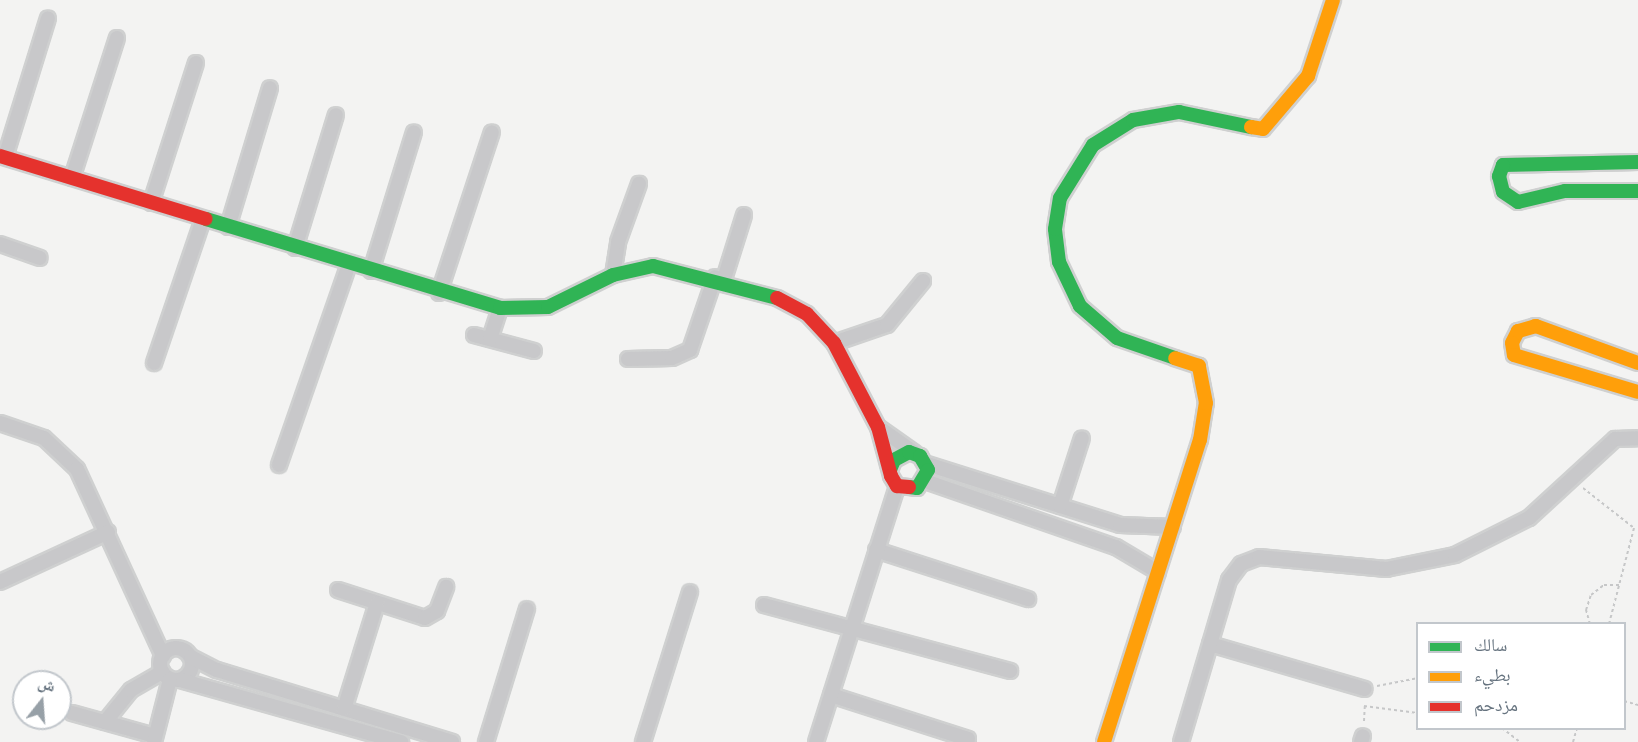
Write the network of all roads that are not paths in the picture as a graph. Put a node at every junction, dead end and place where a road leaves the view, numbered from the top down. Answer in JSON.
{"nodes":[{"id":1,"x":1333,"y":0,"type":"edge"},
{"id":2,"x":48,"y":18,"type":"dead end"},
{"id":3,"x":117,"y":38,"type":"dead end"},
{"id":4,"x":196,"y":63,"type":"dead end"},
{"id":5,"x":270,"y":88,"type":"dead end"},
{"id":6,"x":336,"y":115,"type":"dead end"},
{"id":7,"x":414,"y":132,"type":"dead end"},
{"id":8,"x":492,"y":132,"type":"dead end"},
{"id":9,"x":2,"y":157,"type":"edge"},
{"id":10,"x":1638,"y":162,"type":"edge"},
{"id":11,"x":72,"y":178,"type":"junction"},
{"id":12,"x":639,"y":184,"type":"dead end"},
{"id":13,"x":1638,"y":191,"type":"edge"},
{"id":14,"x":151,"y":203,"type":"junction"},
{"id":15,"x":744,"y":216,"type":"dead end"},
{"id":16,"x":204,"y":219,"type":"junction"},
{"id":17,"x":228,"y":227,"type":"junction"},
{"id":18,"x":0,"y":244,"type":"edge"},
{"id":19,"x":295,"y":248,"type":"junction"},
{"id":20,"x":40,"y":258,"type":"dead end"},
{"id":21,"x":349,"y":264,"type":"junction"},
{"id":22,"x":371,"y":271,"type":"junction"},
{"id":23,"x":613,"y":275,"type":"junction"},
{"id":24,"x":719,"y":278,"type":"junction"},
{"id":25,"x":923,"y":281,"type":"dead end"},
{"id":26,"x":439,"y":292,"type":"junction"},
{"id":27,"x":500,"y":308,"type":"junction"},
{"id":28,"x":474,"y":335,"type":"dead end"},
{"id":29,"x":490,"y":339,"type":"junction"},
{"id":30,"x":834,"y":343,"type":"junction"},
{"id":31,"x":534,"y":351,"type":"dead end"},
{"id":32,"x":628,"y":359,"type":"dead end"},
{"id":33,"x":154,"y":363,"type":"dead end"},
{"id":34,"x":1638,"y":363,"type":"edge"},
{"id":35,"x":1638,"y":392,"type":"edge"},
{"id":36,"x":0,"y":423,"type":"edge"},
{"id":37,"x":878,"y":427,"type":"junction"},
{"id":38,"x":1082,"y":438,"type":"dead end"},
{"id":39,"x":1638,"y":438,"type":"edge"},
{"id":40,"x":915,"y":453,"type":"junction"},
{"id":41,"x":927,"y":464,"type":"junction"},
{"id":42,"x":279,"y":465,"type":"dead end"},
{"id":43,"x":890,"y":470,"type":"junction"},
{"id":44,"x":925,"y":481,"type":"junction"},
{"id":45,"x":897,"y":486,"type":"junction"},
{"id":46,"x":1060,"y":506,"type":"junction"},
{"id":47,"x":1109,"y":521,"type":"junction"},
{"id":48,"x":1173,"y":527,"type":"junction"},
{"id":49,"x":108,"y":532,"type":"junction"},
{"id":50,"x":1102,"y":541,"type":"junction"},
{"id":51,"x":876,"y":550,"type":"junction"},
{"id":52,"x":1158,"y":572,"type":"junction"},
{"id":53,"x":0,"y":582,"type":"edge"},
{"id":54,"x":446,"y":587,"type":"dead end"},
{"id":55,"x":338,"y":590,"type":"dead end"},
{"id":56,"x":690,"y":592,"type":"dead end"},
{"id":57,"x":1028,"y":600,"type":"dead end"},
{"id":58,"x":377,"y":603,"type":"junction"},
{"id":59,"x":764,"y":605,"type":"dead end"},
{"id":60,"x":527,"y":609,"type":"dead end"},
{"id":61,"x":852,"y":629,"type":"junction"},
{"id":62,"x":1210,"y":644,"type":"junction"},
{"id":63,"x":163,"y":656,"type":"junction"},
{"id":64,"x":191,"y":657,"type":"junction"},
{"id":65,"x":1010,"y":671,"type":"dead end"},
{"id":66,"x":171,"y":677,"type":"junction"},
{"id":67,"x":1365,"y":689,"type":"road end"},
{"id":68,"x":831,"y":695,"type":"junction"},
{"id":69,"x":344,"y":709,"type":"junction"},
{"id":70,"x":72,"y":713,"type":"dead end"},
{"id":71,"x":105,"y":723,"type":"junction"},
{"id":72,"x":412,"y":736,"type":"edge"},
{"id":73,"x":155,"y":739,"type":"edge"},
{"id":74,"x":968,"y":739,"type":"dead end"},
{"id":75,"x":400,"y":742,"type":"edge"},
{"id":76,"x":452,"y":742,"type":"edge"},
{"id":77,"x":486,"y":742,"type":"edge"},
{"id":78,"x":643,"y":742,"type":"edge"},
{"id":79,"x":816,"y":742,"type":"edge"},
{"id":80,"x":1104,"y":742,"type":"edge"},
{"id":81,"x":1181,"y":742,"type":"edge"}],
"edges":[{"from":1,"to":48,"type":"street"},
{"from":2,"to":9,"type":"street"},
{"from":3,"to":11,"type":"street"},
{"from":4,"to":14,"type":"street"},
{"from":5,"to":17,"type":"street"},
{"from":6,"to":19,"type":"street"},
{"from":7,"to":22,"type":"street"},
{"from":8,"to":26,"type":"street"},
{"from":9,"to":11,"type":"street"},
{"from":10,"to":13,"type":"street"},
{"from":11,"to":14,"type":"street"},
{"from":12,"to":23,"type":"street"},
{"from":14,"to":16,"type":"street"},
{"from":15,"to":24,"type":"street"},
{"from":16,"to":17,"type":"street"},
{"from":16,"to":33,"type":"street"},
{"from":17,"to":19,"type":"street"},
{"from":18,"to":20,"type":"street"},
{"from":19,"to":21,"type":"street"},
{"from":21,"to":22,"type":"street"},
{"from":21,"to":42,"type":"street"},
{"from":22,"to":26,"type":"street"},
{"from":23,"to":24,"type":"street"},
{"from":23,"to":27,"type":"street"},
{"from":24,"to":30,"type":"street"},
{"from":24,"to":32,"type":"street"},
{"from":25,"to":30,"type":"street"},
{"from":26,"to":27,"type":"street"},
{"from":27,"to":29,"type":"street"},
{"from":28,"to":29,"type":"street"},
{"from":29,"to":31,"type":"street"},
{"from":30,"to":37,"type":"street"},
{"from":34,"to":35,"type":"street"},
{"from":36,"to":49,"type":"street"},
{"from":37,"to":40,"type":"street"},
{"from":37,"to":43,"type":"street"},
{"from":38,"to":46,"type":"street"},
{"from":39,"to":62,"type":"street"},
{"from":40,"to":41,"type":"street"},
{"from":40,"to":43,"type":"street"},
{"from":41,"to":44,"type":"street"},
{"from":41,"to":46,"type":"street"},
{"from":43,"to":45,"type":"street"},
{"from":44,"to":45,"type":"street"},
{"from":44,"to":50,"type":"street"},
{"from":45,"to":51,"type":"street"},
{"from":46,"to":47,"type":"street"},
{"from":47,"to":48,"type":"street"},
{"from":47,"to":50,"type":"street"},
{"from":48,"to":52,"type":"street"},
{"from":49,"to":53,"type":"street"},
{"from":49,"to":63,"type":"street"},
{"from":50,"to":52,"type":"street"},
{"from":51,"to":57,"type":"street"},
{"from":51,"to":61,"type":"street"},
{"from":52,"to":80,"type":"street"},
{"from":54,"to":58,"type":"street"},
{"from":55,"to":58,"type":"street"},
{"from":56,"to":78,"type":"street"},
{"from":58,"to":69,"type":"street"},
{"from":59,"to":61,"type":"street"},
{"from":60,"to":77,"type":"street"},
{"from":61,"to":65,"type":"street"},
{"from":61,"to":68,"type":"street"},
{"from":62,"to":67,"type":"street"},
{"from":62,"to":81,"type":"street"},
{"from":63,"to":64,"type":"street"},
{"from":63,"to":66,"type":"street"},
{"from":64,"to":66,"type":"street"},
{"from":64,"to":69,"type":"street"},
{"from":66,"to":71,"type":"street"},
{"from":66,"to":73,"type":"street"},
{"from":66,"to":75,"type":"street"},
{"from":68,"to":74,"type":"street"},
{"from":68,"to":79,"type":"street"},
{"from":69,"to":72,"type":"street"},
{"from":70,"to":71,"type":"street"},
{"from":71,"to":73,"type":"street"},
{"from":72,"to":76,"type":"street"}]}
